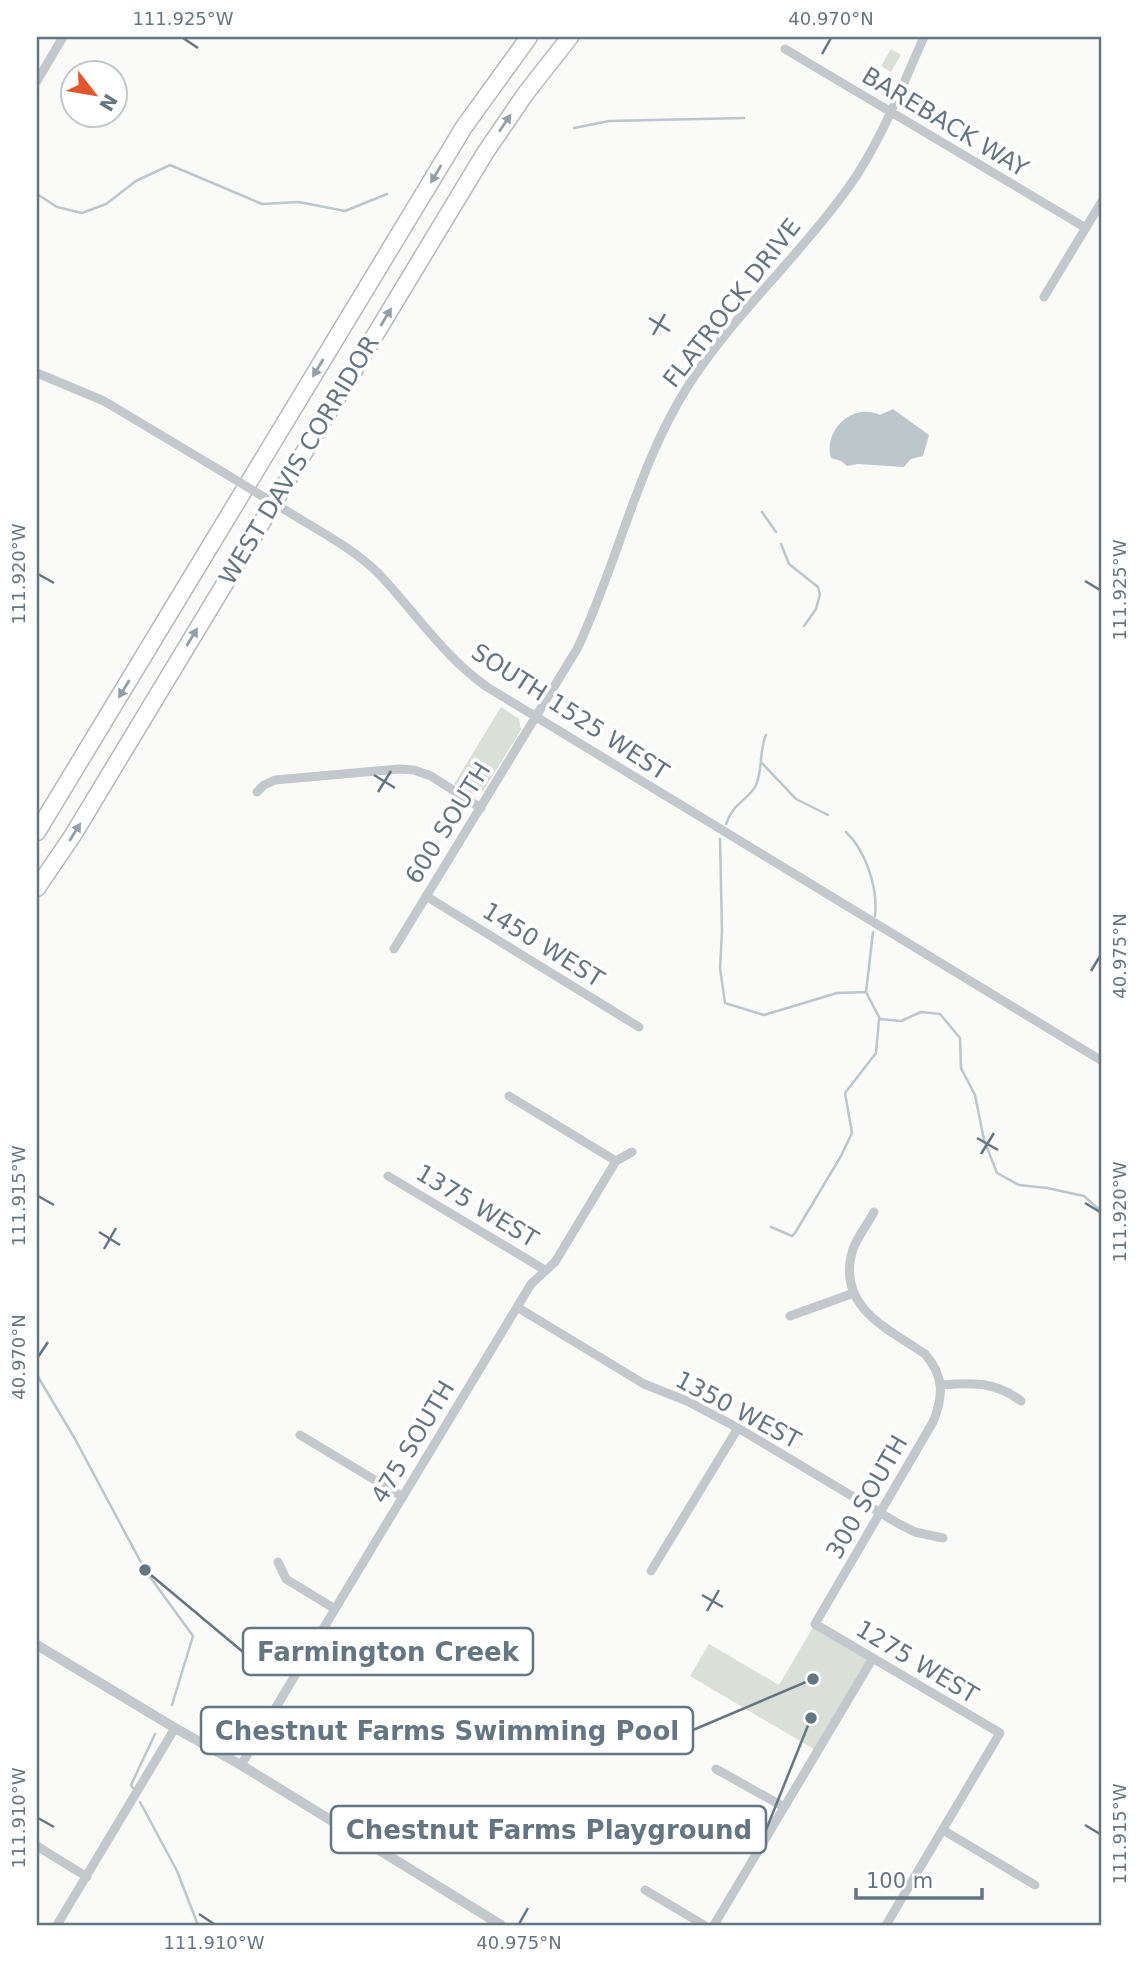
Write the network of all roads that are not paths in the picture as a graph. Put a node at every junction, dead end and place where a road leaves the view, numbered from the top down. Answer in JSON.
{"nodes":[{"id":1,"x":64,"y":37,"type":"edge"},
{"id":2,"x":530,"y":37,"type":"edge"},
{"id":3,"x":570,"y":37,"type":"edge"},
{"id":4,"x":924,"y":37,"type":"edge"},
{"id":5,"x":785,"y":49,"type":"dead end"},
{"id":6,"x":37,"y":81,"type":"edge"},
{"id":7,"x":890,"y":112,"type":"junction"},
{"id":8,"x":1102,"y":201,"type":"edge"},
{"id":9,"x":1086,"y":228,"type":"junction"},
{"id":10,"x":1044,"y":298,"type":"dead end"},
{"id":11,"x":37,"y":373,"type":"edge"},
{"id":12,"x":536,"y":717,"type":"junction"},
{"id":13,"x":257,"y":792,"type":"dead end"},
{"id":14,"x":481,"y":807,"type":"junction"},
{"id":15,"x":37,"y":832,"type":"edge"},
{"id":16,"x":37,"y":888,"type":"edge"},
{"id":17,"x":426,"y":896,"type":"junction"},
{"id":18,"x":394,"y":949,"type":"dead end"},
{"id":19,"x":639,"y":1027,"type":"dead end"},
{"id":20,"x":1102,"y":1061,"type":"edge"},
{"id":21,"x":509,"y":1096,"type":"dead end"},
{"id":22,"x":632,"y":1152,"type":"dead end"},
{"id":23,"x":616,"y":1161,"type":"junction"},
{"id":24,"x":388,"y":1175,"type":"dead end"},
{"id":25,"x":874,"y":1212,"type":"dead end"},
{"id":26,"x":545,"y":1270,"type":"junction"},
{"id":27,"x":854,"y":1293,"type":"junction"},
{"id":28,"x":517,"y":1307,"type":"junction"},
{"id":29,"x":790,"y":1316,"type":"dead end"},
{"id":30,"x":942,"y":1385,"type":"junction"},
{"id":31,"x":1021,"y":1401,"type":"dead end"},
{"id":32,"x":737,"y":1428,"type":"junction"},
{"id":33,"x":300,"y":1435,"type":"dead end"},
{"id":34,"x":403,"y":1497,"type":"junction"},
{"id":35,"x":880,"y":1513,"type":"junction"},
{"id":36,"x":943,"y":1538,"type":"dead end"},
{"id":37,"x":278,"y":1562,"type":"dead end"},
{"id":38,"x":650,"y":1571,"type":"dead end"},
{"id":39,"x":335,"y":1609,"type":"junction"},
{"id":40,"x":815,"y":1624,"type":"joint"},
{"id":41,"x":37,"y":1645,"type":"edge"},
{"id":42,"x":873,"y":1658,"type":"junction"},
{"id":43,"x":175,"y":1728,"type":"junction"},
{"id":44,"x":241,"y":1765,"type":"junction"},
{"id":45,"x":716,"y":1769,"type":"dead end"},
{"id":46,"x":784,"y":1807,"type":"junction"},
{"id":47,"x":943,"y":1830,"type":"junction"},
{"id":48,"x":37,"y":1846,"type":"edge"},
{"id":49,"x":88,"y":1877,"type":"junction"},
{"id":50,"x":1035,"y":1885,"type":"dead end"},
{"id":51,"x":645,"y":1890,"type":"dead end"},
{"id":52,"x":57,"y":1925,"type":"edge"},
{"id":53,"x":501,"y":1925,"type":"edge"},
{"id":54,"x":704,"y":1925,"type":"edge"},
{"id":55,"x":713,"y":1925,"type":"edge"},
{"id":56,"x":886,"y":1925,"type":"edge"}],
"edges":[{"from":1,"to":6,"type":"street"},
{"from":2,"to":15,"type":"highway","name":"WEST DAVIS CORRIDOR","one_way":true},
{"from":16,"to":3,"type":"highway","name":"WEST DAVIS CORRIDOR","one_way":true},
{"from":4,"to":7,"type":"street","name":"FLATROCK DRIVE"},
{"from":5,"to":7,"type":"street","name":"BAREBACK WAY"},
{"from":7,"to":9,"type":"street","name":"BAREBACK WAY"},
{"from":7,"to":12,"type":"street","name":"FLATROCK DRIVE"},
{"from":8,"to":9,"type":"street"},
{"from":9,"to":10,"type":"street"},
{"from":11,"to":12,"type":"street","name":"SOUTH 1525 WEST","bridge":true},
{"from":12,"to":14,"type":"street","name":"600 SOUTH"},
{"from":12,"to":20,"type":"street","name":"SOUTH 1525 WEST"},
{"from":13,"to":14,"type":"street"},
{"from":14,"to":17,"type":"street","name":"600 SOUTH"},
{"from":17,"to":18,"type":"street","name":"600 SOUTH"},
{"from":17,"to":19,"type":"street","name":"1450 WEST"},
{"from":21,"to":23,"type":"street"},
{"from":22,"to":23,"type":"street","name":"475 SOUTH"},
{"from":23,"to":26,"type":"street","name":"475 SOUTH"},
{"from":24,"to":26,"type":"street","name":"1375 WEST"},
{"from":25,"to":27,"type":"street"},
{"from":26,"to":28,"type":"street","name":"475 SOUTH"},
{"from":27,"to":29,"type":"street"},
{"from":27,"to":30,"type":"street"},
{"from":28,"to":32,"type":"street","name":"1350 WEST"},
{"from":28,"to":34,"type":"street","name":"475 SOUTH"},
{"from":30,"to":31,"type":"street"},
{"from":30,"to":35,"type":"street","name":"300 SOUTH"},
{"from":32,"to":35,"type":"street","name":"1350 WEST"},
{"from":32,"to":38,"type":"street"},
{"from":33,"to":34,"type":"street"},
{"from":34,"to":39,"type":"street","name":"475 SOUTH"},
{"from":35,"to":36,"type":"street","name":"1350 WEST"},
{"from":35,"to":40,"type":"street","name":"300 SOUTH"},
{"from":37,"to":39,"type":"street"},
{"from":39,"to":44,"type":"street","name":"475 SOUTH"},
{"from":40,"to":42,"type":"street","name":"1275 WEST"},
{"from":41,"to":43,"type":"street"},
{"from":42,"to":46,"type":"street"},
{"from":42,"to":47,"type":"street","name":"1275 WEST"},
{"from":43,"to":44,"type":"street"},
{"from":43,"to":49,"type":"street"},
{"from":44,"to":53,"type":"street"},
{"from":45,"to":46,"type":"street"},
{"from":46,"to":55,"type":"street"},
{"from":47,"to":50,"type":"street"},
{"from":47,"to":56,"type":"street"},
{"from":48,"to":49,"type":"street"},
{"from":49,"to":52,"type":"street"},
{"from":51,"to":54,"type":"street"}]}
